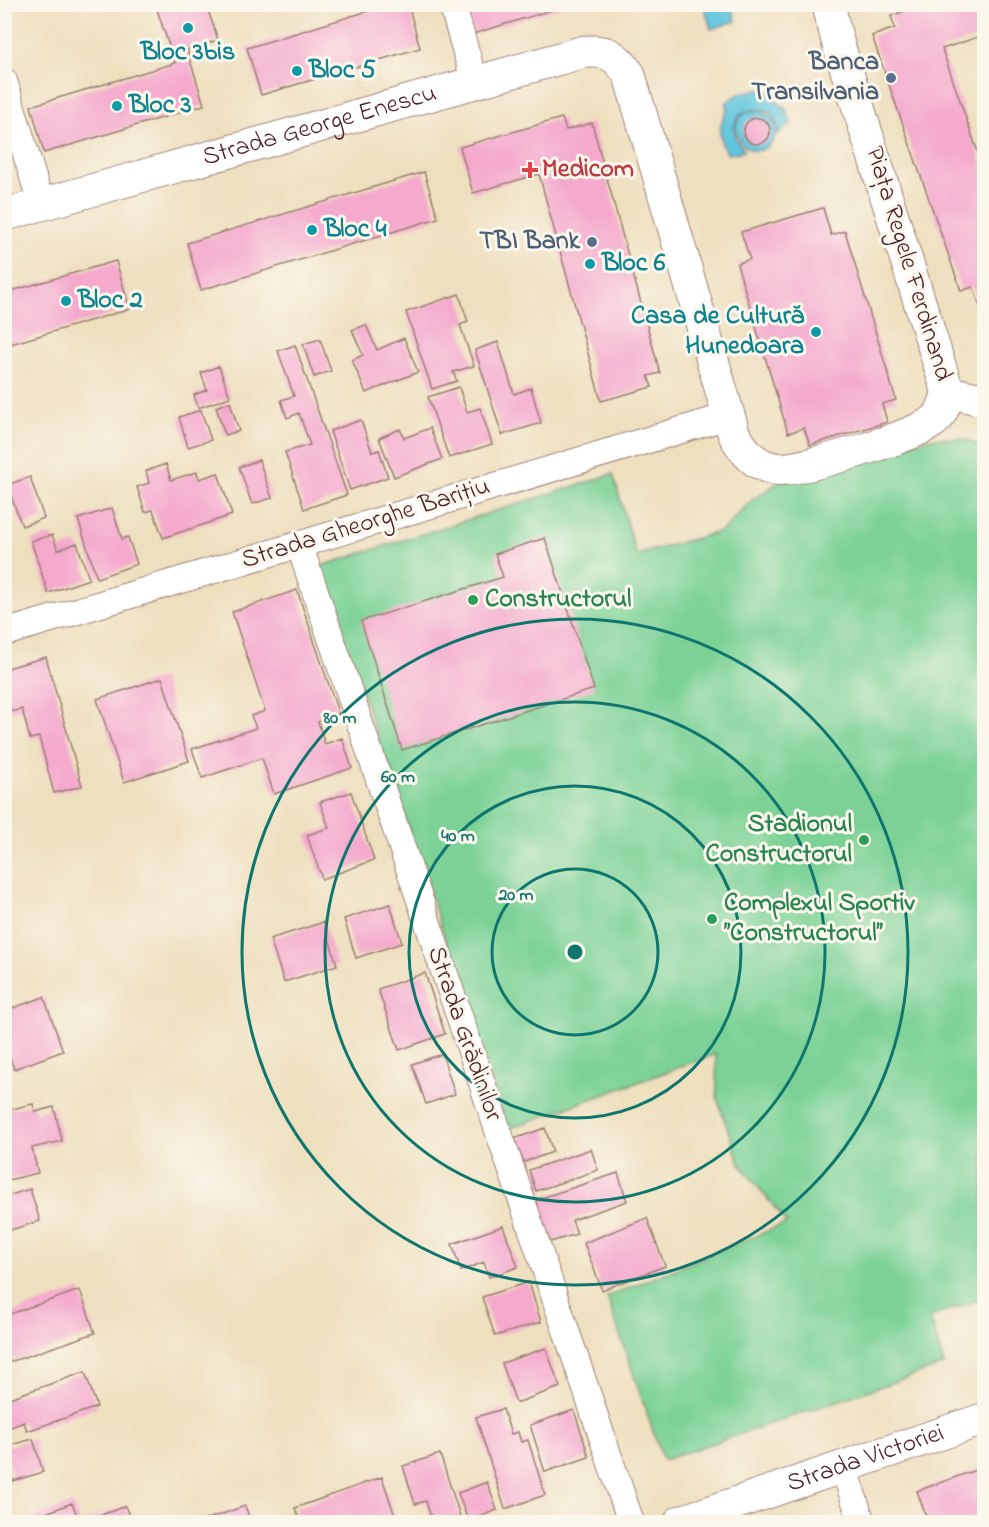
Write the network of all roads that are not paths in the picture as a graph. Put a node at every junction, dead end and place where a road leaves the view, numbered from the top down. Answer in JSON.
{"nodes":[{"id":1,"x":452,"y":4,"type":"edge"},
{"id":2,"x":829,"y":9,"type":"edge"},
{"id":3,"x":629,"y":74,"type":"joint"},
{"id":4,"x":4,"y":81,"type":"edge"},
{"id":5,"x":475,"y":83,"type":"junction"},
{"id":6,"x":41,"y":204,"type":"junction"},
{"id":7,"x":4,"y":214,"type":"edge"},
{"id":8,"x":948,"y":392,"type":"junction"},
{"id":9,"x":984,"y":400,"type":"edge"},
{"id":10,"x":728,"y":416,"type":"junction"},
{"id":11,"x":299,"y":544,"type":"junction"},
{"id":12,"x":4,"y":633,"type":"edge"},
{"id":13,"x":984,"y":1419,"type":"edge"},
{"id":14,"x":843,"y":1467,"type":"junction"},
{"id":15,"x":631,"y":1522,"type":"edge"},
{"id":16,"x":680,"y":1522,"type":"edge"},
{"id":17,"x":862,"y":1522,"type":"edge"}],
"edges":[{"from":1,"to":5,"type":"street"},
{"from":2,"to":8,"type":"street","name":"Piața Regele Ferdinand"},
{"from":3,"to":5,"type":"street","name":"Strada George Enescu"},
{"from":3,"to":10,"type":"street","name":"Piața Regele Ferdinand"},
{"from":4,"to":6,"type":"street"},
{"from":5,"to":6,"type":"street","name":"Strada George Enescu"},
{"from":6,"to":7,"type":"street","name":"Strada George Enescu"},
{"from":8,"to":9,"type":"street"},
{"from":8,"to":10,"type":"street","name":"Piața Regele Ferdinand"},
{"from":10,"to":11,"type":"street","name":"Strada Gheorghe Barițiu"},
{"from":11,"to":12,"type":"street","name":"Strada Gheorghe Barițiu"},
{"from":11,"to":15,"type":"street","name":"Strada Grădinilor"},
{"from":13,"to":14,"type":"street","name":"Strada Victoriei"},
{"from":14,"to":16,"type":"street","name":"Strada Victoriei"},
{"from":14,"to":17,"type":"street"}]}
